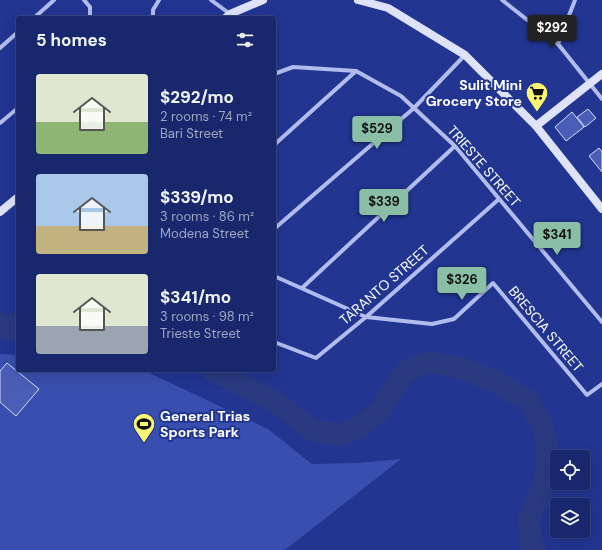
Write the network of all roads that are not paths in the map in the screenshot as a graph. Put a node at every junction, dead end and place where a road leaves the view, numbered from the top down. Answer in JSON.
{"nodes":[{"id":1,"x":54,"y":0,"type":"edge"},
{"id":2,"x":84,"y":0,"type":"edge"},
{"id":3,"x":158,"y":0,"type":"edge"},
{"id":4,"x":211,"y":0,"type":"edge"},
{"id":5,"x":264,"y":0,"type":"edge"},
{"id":6,"x":358,"y":0,"type":"edge"},
{"id":7,"x":502,"y":0,"type":"edge"},
{"id":8,"x":575,"y":0,"type":"edge"},
{"id":9,"x":36,"y":16,"type":"edge"},
{"id":10,"x":90,"y":16,"type":"edge"},
{"id":11,"x":153,"y":16,"type":"edge"},
{"id":12,"x":227,"y":16,"type":"edge"},
{"id":13,"x":16,"y":34,"type":"edge"},
{"id":14,"x":558,"y":44,"type":"junction"},
{"id":15,"x":0,"y":48,"type":"edge"},
{"id":16,"x":465,"y":55,"type":"junction"},
{"id":17,"x":356,"y":71,"type":"junction"},
{"id":18,"x":276,"y":73,"type":"edge"},
{"id":19,"x":602,"y":74,"type":"edge"},
{"id":20,"x":590,"y":84,"type":"junction"},
{"id":21,"x":602,"y":99,"type":"edge"},
{"id":22,"x":414,"y":108,"type":"junction"},
{"id":23,"x":16,"y":110,"type":"edge"},
{"id":24,"x":0,"y":123,"type":"edge"},
{"id":25,"x":536,"y":126,"type":"junction"},
{"id":26,"x":276,"y":143,"type":"edge"},
{"id":27,"x":455,"y":146,"type":"junction"},
{"id":28,"x":16,"y":199,"type":"edge"},
{"id":29,"x":499,"y":199,"type":"junction"},
{"id":30,"x":602,"y":209,"type":"edge"},
{"id":31,"x":0,"y":212,"type":"edge"},
{"id":32,"x":276,"y":227,"type":"edge"},
{"id":33,"x":276,"y":277,"type":"edge"},
{"id":34,"x":302,"y":288,"type":"junction"},
{"id":35,"x":366,"y":316,"type":"junction"},
{"id":36,"x":602,"y":322,"type":"edge"},
{"id":37,"x":276,"y":343,"type":"edge"},
{"id":38,"x":602,"y":384,"type":"edge"}],
"edges":[{"from":1,"to":9,"type":"street"},
{"from":2,"to":10,"type":"street"},
{"from":3,"to":11,"type":"street"},
{"from":4,"to":12,"type":"street"},
{"from":5,"to":12,"type":"street"},
{"from":6,"to":16,"type":"street"},
{"from":7,"to":14,"type":"street"},
{"from":8,"to":14,"type":"street"},
{"from":13,"to":15,"type":"street"},
{"from":14,"to":20,"type":"street"},
{"from":16,"to":22,"type":"street"},
{"from":16,"to":25,"type":"street"},
{"from":17,"to":18,"type":"street","name":"TRIESTE STREET"},
{"from":17,"to":22,"type":"street","name":"TRIESTE STREET"},
{"from":17,"to":26,"type":"street"},
{"from":19,"to":20,"type":"street"},
{"from":20,"to":21,"type":"street"},
{"from":20,"to":25,"type":"street"},
{"from":22,"to":27,"type":"street","name":"TRIESTE STREET"},
{"from":22,"to":32,"type":"street"},
{"from":23,"to":24,"type":"street"},
{"from":25,"to":30,"type":"street"},
{"from":27,"to":29,"type":"street","name":"TRIESTE STREET"},
{"from":27,"to":34,"type":"street"},
{"from":28,"to":31,"type":"street"},
{"from":29,"to":35,"type":"street","name":"TARANTO STREET"},
{"from":29,"to":36,"type":"street","name":"TRIESTE STREET"},
{"from":33,"to":34,"type":"street","name":"BRESCIA STREET"},
{"from":34,"to":35,"type":"street","name":"BRESCIA STREET"},
{"from":35,"to":37,"type":"street","name":"TARANTO STREET"},
{"from":35,"to":38,"type":"street","name":"BRESCIA STREET"}]}
